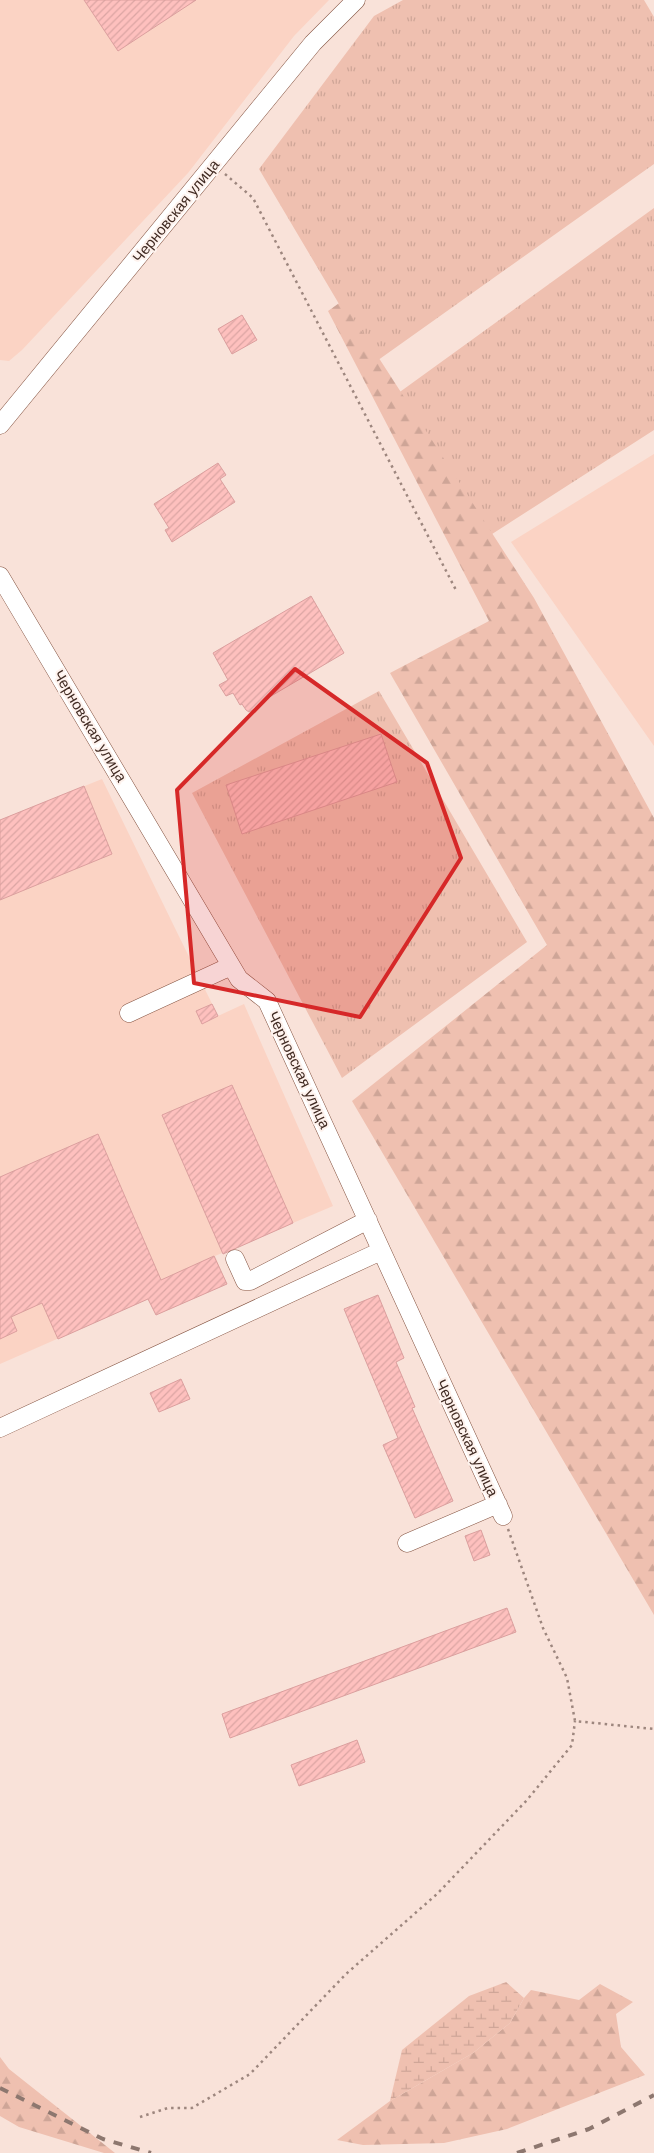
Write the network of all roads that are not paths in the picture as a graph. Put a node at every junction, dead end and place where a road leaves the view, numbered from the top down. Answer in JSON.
{"nodes":[{"id":1,"x":356,"y":0,"type":"edge"},
{"id":2,"x":0,"y":425,"type":"edge"},
{"id":3,"x":0,"y":576,"type":"edge"},
{"id":4,"x":231,"y":966,"type":"junction"},
{"id":5,"x":129,"y":1013,"type":"dead end"},
{"id":6,"x":368,"y":1220,"type":"junction"},
{"id":7,"x":381,"y":1251,"type":"junction"},
{"id":8,"x":235,"y":1259,"type":"dead end"},
{"id":9,"x":0,"y":1428,"type":"edge"},
{"id":10,"x":407,"y":1544,"type":"dead end"}],
"edges":[{"from":1,"to":2,"type":"street","name":"Черновская улица"},
{"from":3,"to":4,"type":"street","name":"Черновская улица"},
{"from":4,"to":5,"type":"street"},
{"from":4,"to":6,"type":"street","name":"Черновская улица"},
{"from":6,"to":7,"type":"street","name":"Черновская улица"},
{"from":6,"to":8,"type":"street"},
{"from":7,"to":9,"type":"street"},
{"from":7,"to":10,"type":"street","name":"Черновская улица"}]}
